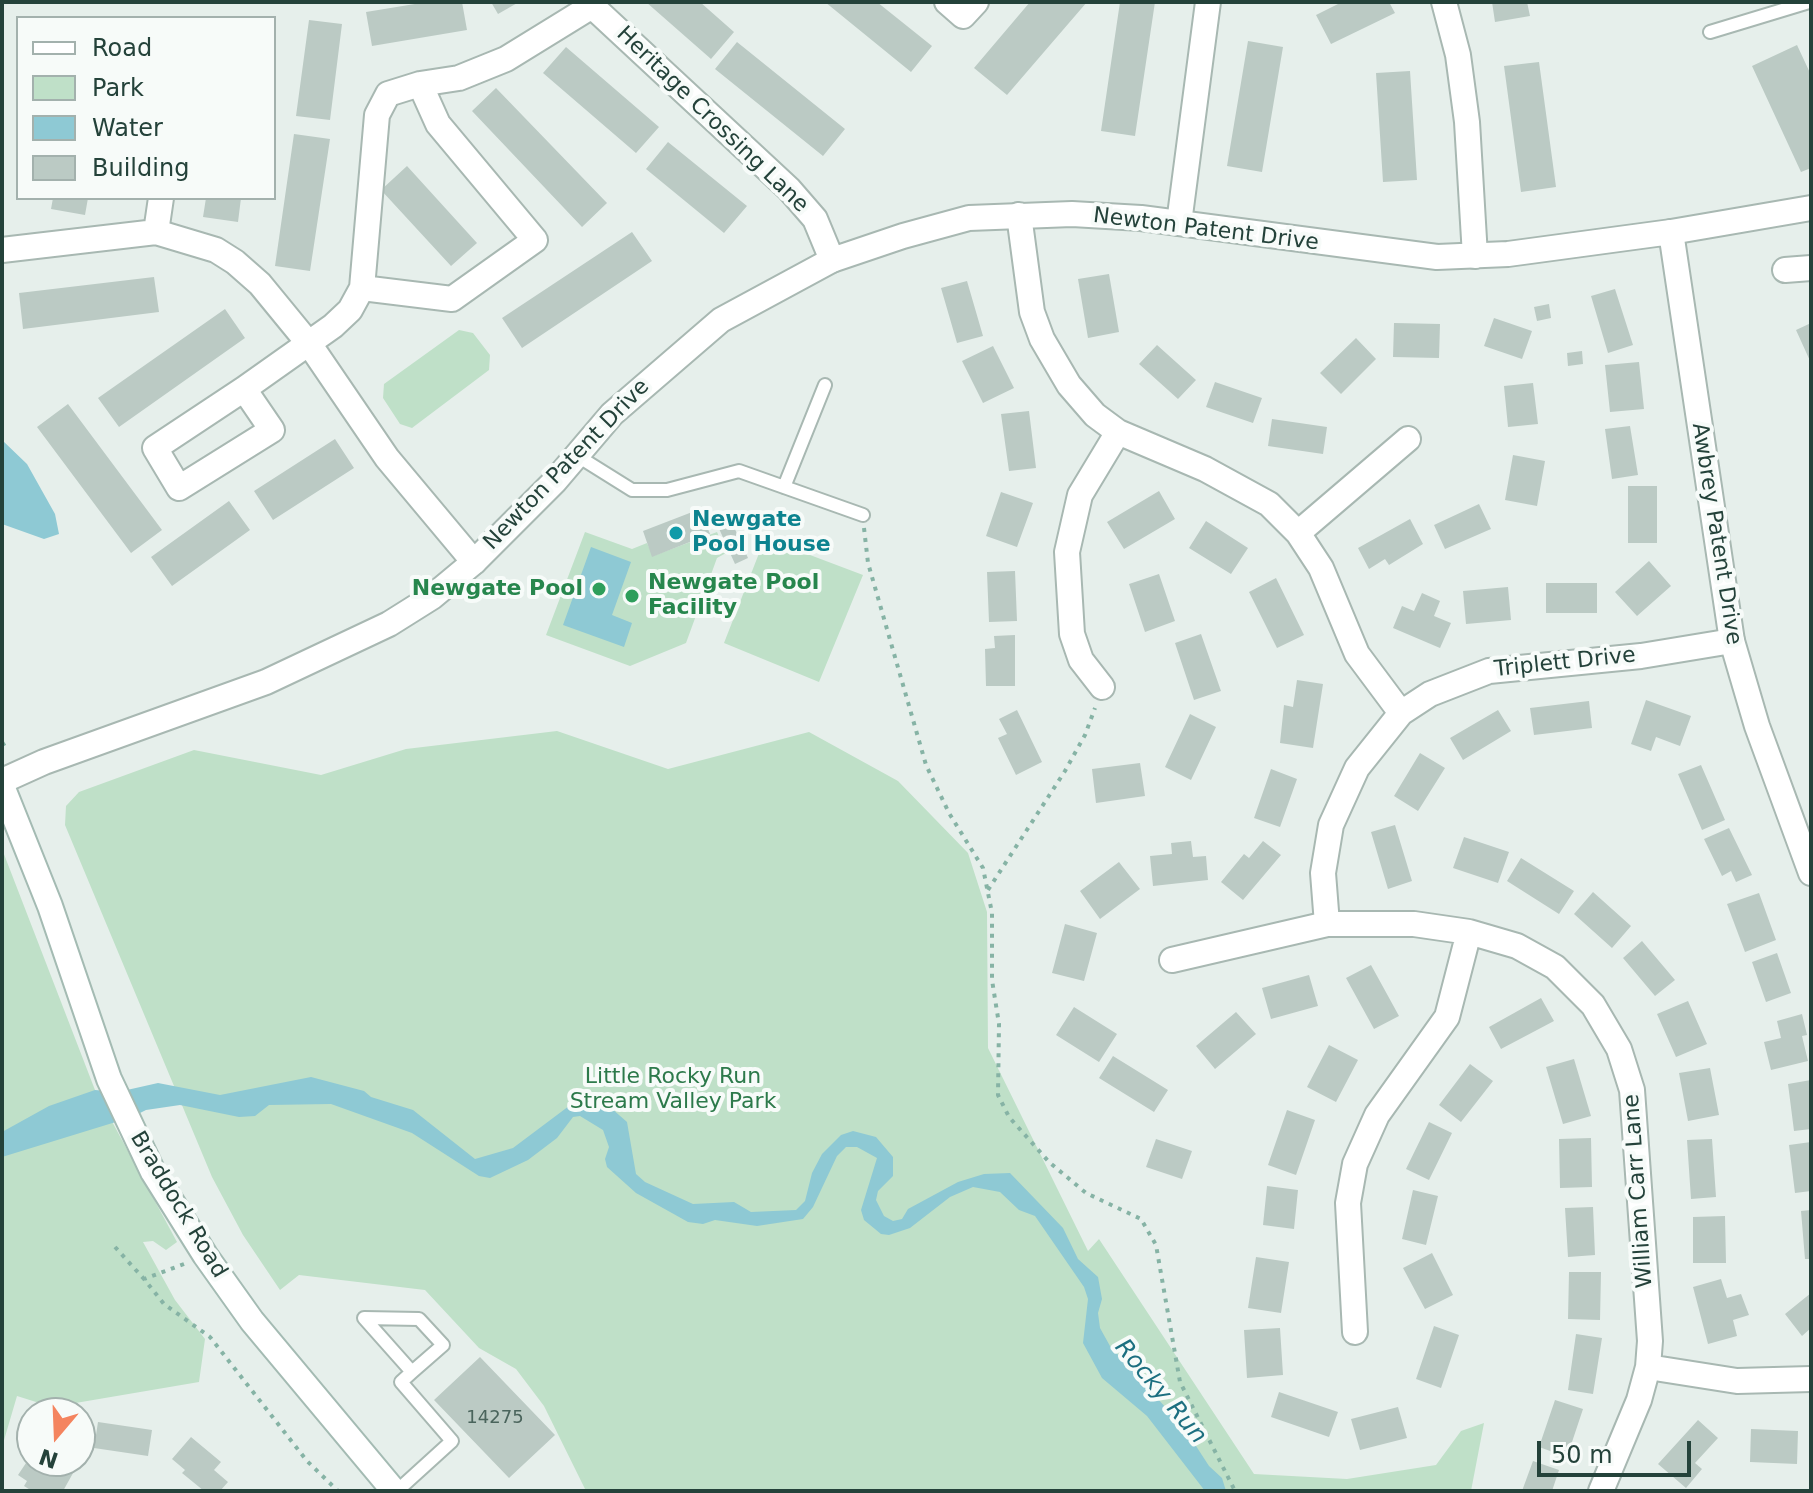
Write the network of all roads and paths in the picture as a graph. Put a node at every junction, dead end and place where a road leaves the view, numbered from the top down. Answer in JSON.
{"nodes":[{"id":1,"x":947,"y":2,"type":"edge"},
{"id":2,"x":976,"y":2,"type":"edge"},
{"id":3,"x":1208,"y":2,"type":"edge"},
{"id":4,"x":1444,"y":2,"type":"edge"},
{"id":5,"x":1809,"y":2,"type":"edge"},
{"id":6,"x":1710,"y":32,"type":"dead end"},
{"id":7,"x":420,"y":84,"type":"junction"},
{"id":8,"x":161,"y":200,"type":"edge"},
{"id":9,"x":1811,"y":208,"type":"edge"},
{"id":10,"x":1019,"y":215,"type":"junction"},
{"id":11,"x":1179,"y":223,"type":"junction"},
{"id":12,"x":156,"y":232,"type":"junction"},
{"id":13,"x":1671,"y":232,"type":"junction"},
{"id":14,"x":2,"y":250,"type":"edge"},
{"id":15,"x":1475,"y":256,"type":"junction"},
{"id":16,"x":832,"y":260,"type":"junction"},
{"id":17,"x":1811,"y":268,"type":"edge"},
{"id":18,"x":1785,"y":270,"type":"dead end"},
{"id":19,"x":362,"y":288,"type":"junction"},
{"id":20,"x":310,"y":345,"type":"junction"},
{"id":21,"x":825,"y":385,"type":"dead end"},
{"id":22,"x":244,"y":389,"type":"junction"},
{"id":23,"x":1118,"y":432,"type":"junction"},
{"id":24,"x":1408,"y":439,"type":"dead end"},
{"id":25,"x":576,"y":455,"type":"junction"},
{"id":26,"x":784,"y":487,"type":"junction"},
{"id":27,"x":863,"y":515,"type":"joint"},
{"id":28,"x":1298,"y":533,"type":"junction"},
{"id":29,"x":474,"y":562,"type":"junction"},
{"id":30,"x":1732,"y":641,"type":"junction"},
{"id":31,"x":1102,"y":687,"type":"joint"},
{"id":32,"x":1401,"y":713,"type":"junction"},
{"id":33,"x":2,"y":784,"type":"edge"},
{"id":34,"x":1811,"y":873,"type":"edge"},
{"id":35,"x":988,"y":891,"type":"junction"},
{"id":36,"x":1327,"y":924,"type":"junction"},
{"id":37,"x":1469,"y":932,"type":"junction"},
{"id":38,"x":1172,"y":960,"type":"dead end"},
{"id":39,"x":115,"y":1247,"type":"dead end"},
{"id":40,"x":205,"y":1255,"type":"junction"},
{"id":41,"x":144,"y":1279,"type":"junction"},
{"id":42,"x":1355,"y":1332,"type":"dead end"},
{"id":43,"x":1648,"y":1367,"type":"junction"},
{"id":44,"x":412,"y":1372,"type":"junction"},
{"id":45,"x":1811,"y":1379,"type":"edge"},
{"id":46,"x":338,"y":1491,"type":"edge"},
{"id":47,"x":395,"y":1491,"type":"edge"},
{"id":48,"x":1235,"y":1491,"type":"edge"},
{"id":49,"x":1601,"y":1491,"type":"edge"}],
"edges":[{"from":1,"to":2,"type":"street"},
{"from":3,"to":11,"type":"street"},
{"from":4,"to":15,"type":"street"},
{"from":5,"to":6,"type":"lane"},
{"from":7,"to":16,"type":"street","name":"Heritage Crossing Lane"},
{"from":7,"to":19,"type":"street","name":"Heritage Crossing Lane"},
{"from":7,"to":19,"type":"street"},
{"from":8,"to":12,"type":"street"},
{"from":9,"to":13,"type":"street","name":"Newton Patent Drive"},
{"from":10,"to":11,"type":"street","name":"Newton Patent Drive"},
{"from":10,"to":16,"type":"street","name":"Newton Patent Drive"},
{"from":10,"to":23,"type":"street"},
{"from":11,"to":15,"type":"street","name":"Newton Patent Drive"},
{"from":12,"to":14,"type":"street"},
{"from":12,"to":20,"type":"street"},
{"from":13,"to":15,"type":"street","name":"Newton Patent Drive"},
{"from":13,"to":30,"type":"street","name":"Awbrey Patent Drive"},
{"from":16,"to":25,"type":"street","name":"Newton Patent Drive"},
{"from":17,"to":18,"type":"street"},
{"from":19,"to":20,"type":"street"},
{"from":20,"to":22,"type":"street"},
{"from":20,"to":29,"type":"street"},
{"from":21,"to":26,"type":"lane"},
{"from":22,"to":22,"type":"street"},
{"from":23,"to":28,"type":"street"},
{"from":23,"to":31,"type":"street"},
{"from":24,"to":28,"type":"street"},
{"from":25,"to":26,"type":"lane"},
{"from":25,"to":29,"type":"street","name":"Newton Patent Drive"},
{"from":26,"to":27,"type":"lane"},
{"from":27,"to":35,"type":"path"},
{"from":28,"to":32,"type":"street"},
{"from":29,"to":33,"type":"street","name":"Newton Patent Drive"},
{"from":30,"to":32,"type":"street","name":"Triplett Drive"},
{"from":30,"to":34,"type":"street","name":"Awbrey Patent Drive"},
{"from":31,"to":35,"type":"path"},
{"from":32,"to":36,"type":"street","name":"Triplett Drive"},
{"from":33,"to":40,"type":"street","name":"Braddock Road"},
{"from":35,"to":48,"type":"path"},
{"from":36,"to":37,"type":"street","name":"William Carr Lane"},
{"from":36,"to":38,"type":"street","name":"William Carr Lane"},
{"from":37,"to":42,"type":"street"},
{"from":37,"to":43,"type":"street","name":"William Carr Lane"},
{"from":39,"to":41,"type":"path"},
{"from":40,"to":41,"type":"path"},
{"from":40,"to":47,"type":"street","name":"Braddock Road"},
{"from":41,"to":46,"type":"path"},
{"from":43,"to":45,"type":"street"},
{"from":43,"to":49,"type":"street","name":"William Carr Lane"},
{"from":44,"to":44,"type":"lane"},
{"from":44,"to":47,"type":"lane"}]}
